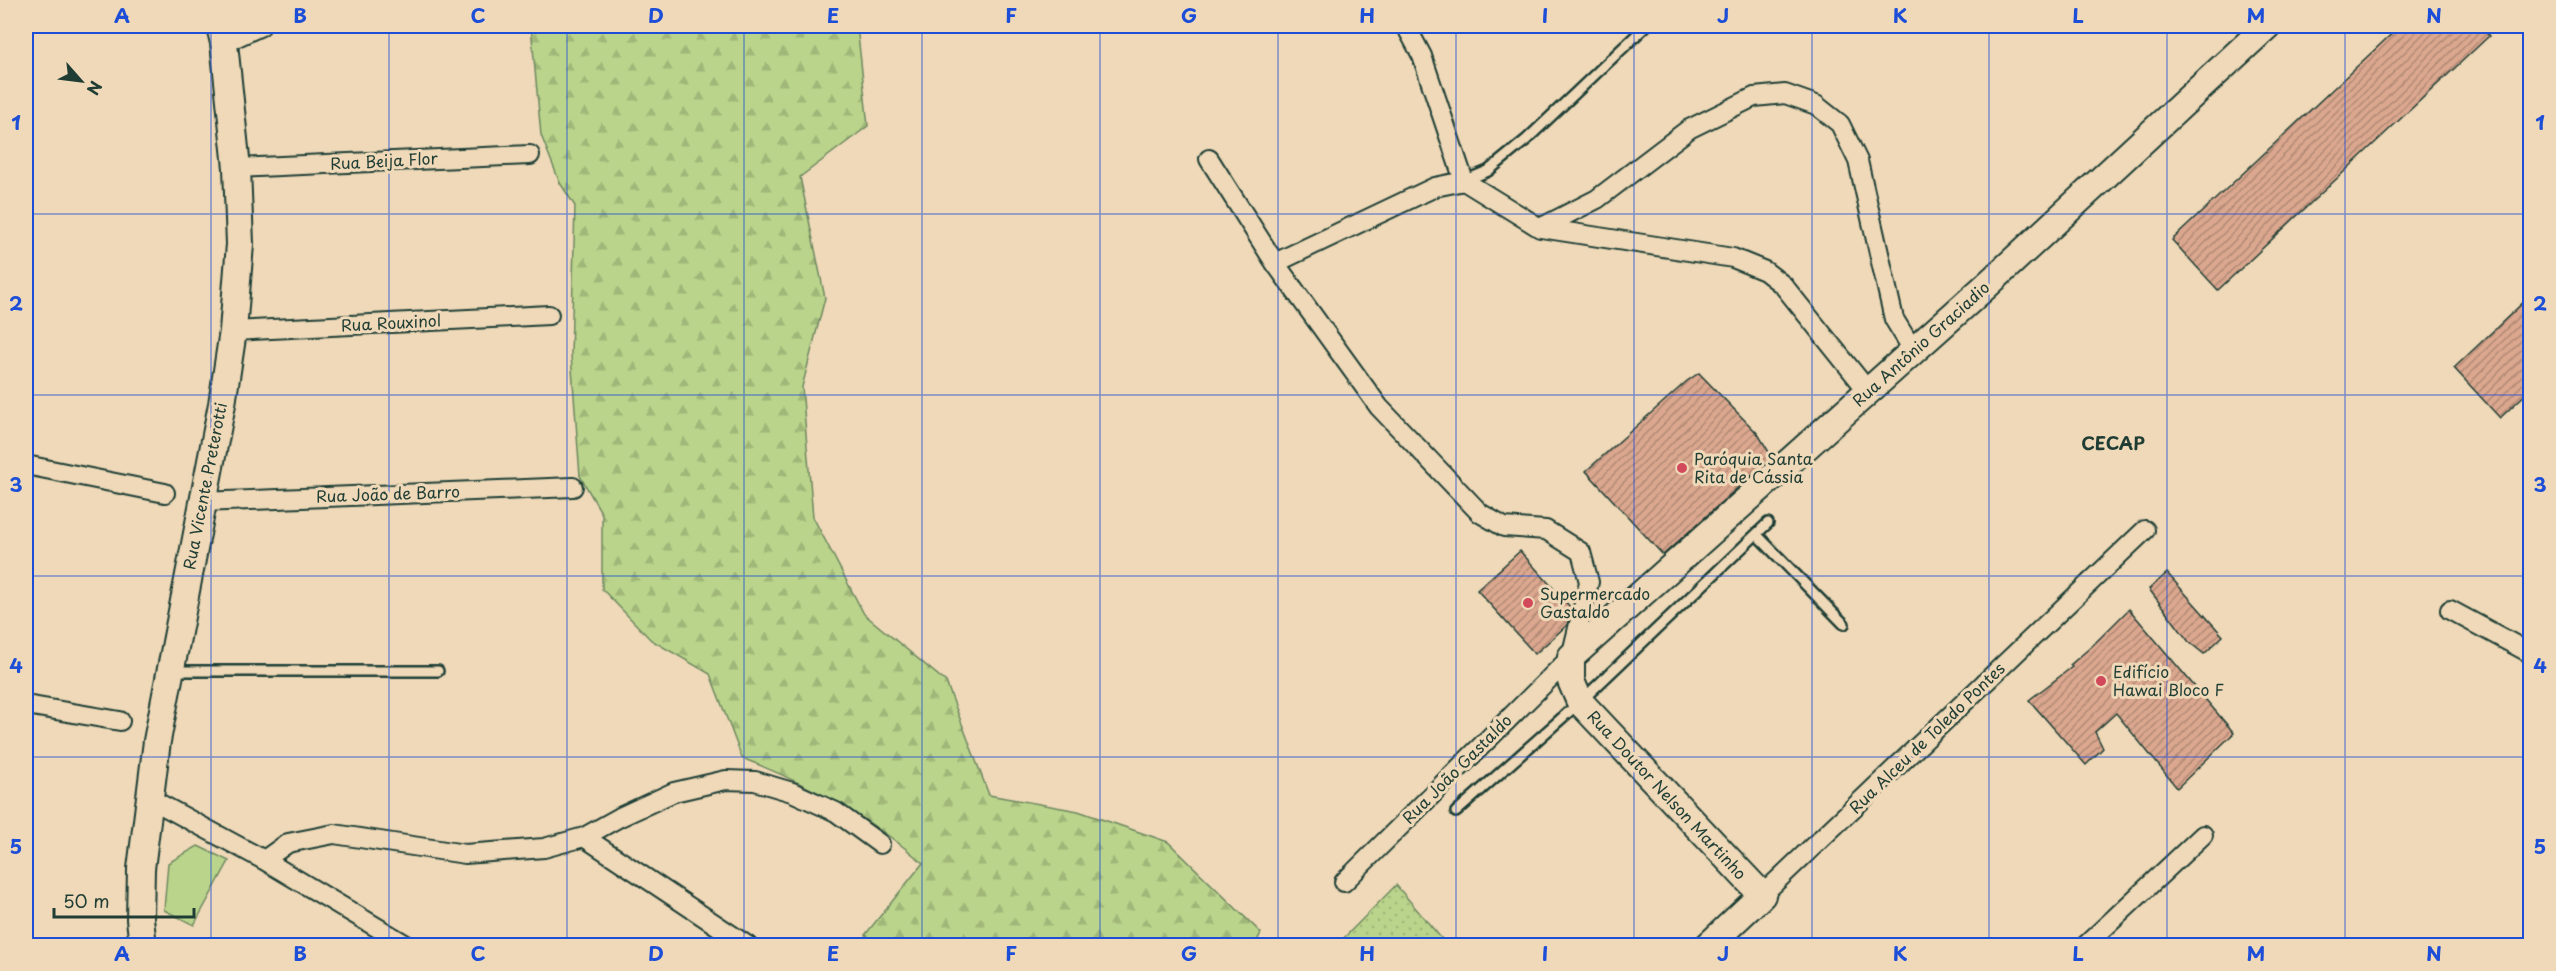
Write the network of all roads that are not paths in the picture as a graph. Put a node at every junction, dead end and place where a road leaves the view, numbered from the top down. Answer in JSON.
{"nodes":[{"id":1,"x":261,"y":26,"type":"edge"},
{"id":2,"x":1406,"y":26,"type":"edge"},
{"id":3,"x":1646,"y":26,"type":"edge"},
{"id":4,"x":2267,"y":26,"type":"edge"},
{"id":5,"x":222,"y":34,"type":"edge"},
{"id":6,"x":530,"y":154,"type":"dead end"},
{"id":7,"x":1209,"y":159,"type":"dead end"},
{"id":8,"x":237,"y":168,"type":"junction"},
{"id":9,"x":1464,"y":181,"type":"junction"},
{"id":10,"x":1540,"y":228,"type":"junction"},
{"id":11,"x":1275,"y":263,"type":"junction"},
{"id":12,"x":549,"y":315,"type":"dead end"},
{"id":13,"x":233,"y":331,"type":"junction"},
{"id":14,"x":1913,"y":350,"type":"junction"},
{"id":15,"x":1868,"y":391,"type":"junction"},
{"id":16,"x":26,"y":465,"type":"edge"},
{"id":17,"x":573,"y":487,"type":"dead end"},
{"id":18,"x":165,"y":494,"type":"dead end"},
{"id":19,"x":202,"y":502,"type":"junction"},
{"id":20,"x":1768,"y":523,"type":"dead end"},
{"id":21,"x":2145,"y":530,"type":"dead end"},
{"id":22,"x":1757,"y":535,"type":"junction"},
{"id":23,"x":2450,"y":610,"type":"dead end"},
{"id":24,"x":1844,"y":624,"type":"dead end"},
{"id":25,"x":2530,"y":654,"type":"edge"},
{"id":26,"x":1571,"y":657,"type":"junction"},
{"id":27,"x":170,"y":671,"type":"junction"},
{"id":28,"x":438,"y":671,"type":"dead end"},
{"id":29,"x":1580,"y":702,"type":"junction"},
{"id":30,"x":26,"y":705,"type":"edge"},
{"id":31,"x":120,"y":721,"type":"dead end"},
{"id":32,"x":150,"y":798,"type":"junction"},
{"id":33,"x":1456,"y":812,"type":"dead end"},
{"id":34,"x":2204,"y":836,"type":"dead end"},
{"id":35,"x":584,"y":837,"type":"junction"},
{"id":36,"x":880,"y":844,"type":"dead end"},
{"id":37,"x":264,"y":860,"type":"junction"},
{"id":38,"x":1344,"y":882,"type":"dead end"},
{"id":39,"x":1762,"y":895,"type":"junction"},
{"id":40,"x":143,"y":945,"type":"edge"},
{"id":41,"x":408,"y":945,"type":"edge"},
{"id":42,"x":748,"y":945,"type":"edge"},
{"id":43,"x":1708,"y":945,"type":"edge"},
{"id":44,"x":2085,"y":945,"type":"edge"}],
"edges":[{"from":1,"to":5,"type":"street"},
{"from":2,"to":9,"type":"street"},
{"from":3,"to":9,"type":"lane"},
{"from":4,"to":14,"type":"main road","name":"Rua Antônio Graciadio"},
{"from":5,"to":8,"type":"main road","name":"Rua Vicente Preterotti"},
{"from":6,"to":8,"type":"street","name":"Rua Beija Flor"},
{"from":7,"to":11,"type":"street"},
{"from":8,"to":13,"type":"main road","name":"Rua Vicente Preterotti"},
{"from":9,"to":10,"type":"street"},
{"from":9,"to":11,"type":"street"},
{"from":10,"to":14,"type":"street"},
{"from":10,"to":15,"type":"street"},
{"from":11,"to":26,"type":"street"},
{"from":12,"to":13,"type":"street","name":"Rua Rouxinol"},
{"from":13,"to":19,"type":"main road","name":"Rua Vicente Preterotti"},
{"from":14,"to":15,"type":"main road","name":"Rua Antônio Graciadio"},
{"from":15,"to":26,"type":"main road","name":"Rua Antônio Graciadio"},
{"from":16,"to":18,"type":"street"},
{"from":17,"to":19,"type":"street","name":"Rua João de Barro"},
{"from":19,"to":27,"type":"main road","name":"Rua Vicente Preterotti"},
{"from":20,"to":22,"type":"lane"},
{"from":21,"to":39,"type":"street","name":"Rua Alceu de Toledo Pontes"},
{"from":22,"to":24,"type":"lane"},
{"from":22,"to":29,"type":"lane"},
{"from":23,"to":25,"type":"street"},
{"from":26,"to":29,"type":"main road","name":"Rua Doutor Nelson Martinho"},
{"from":26,"to":38,"type":"street","name":"Rua João Gastaldo"},
{"from":27,"to":28,"type":"lane"},
{"from":27,"to":32,"type":"main road","name":"Rua Vicente Preterotti"},
{"from":29,"to":33,"type":"lane"},
{"from":29,"to":39,"type":"main road","name":"Rua Doutor Nelson Martinho"},
{"from":30,"to":31,"type":"street"},
{"from":32,"to":37,"type":"street"},
{"from":32,"to":40,"type":"main road","name":"Rua Vicente Preterotti"},
{"from":34,"to":44,"type":"street"},
{"from":35,"to":36,"type":"street"},
{"from":35,"to":37,"type":"street"},
{"from":35,"to":42,"type":"street"},
{"from":37,"to":41,"type":"street"},
{"from":39,"to":43,"type":"main road","name":"Rua Alceu de Toledo Pontes"}]}
